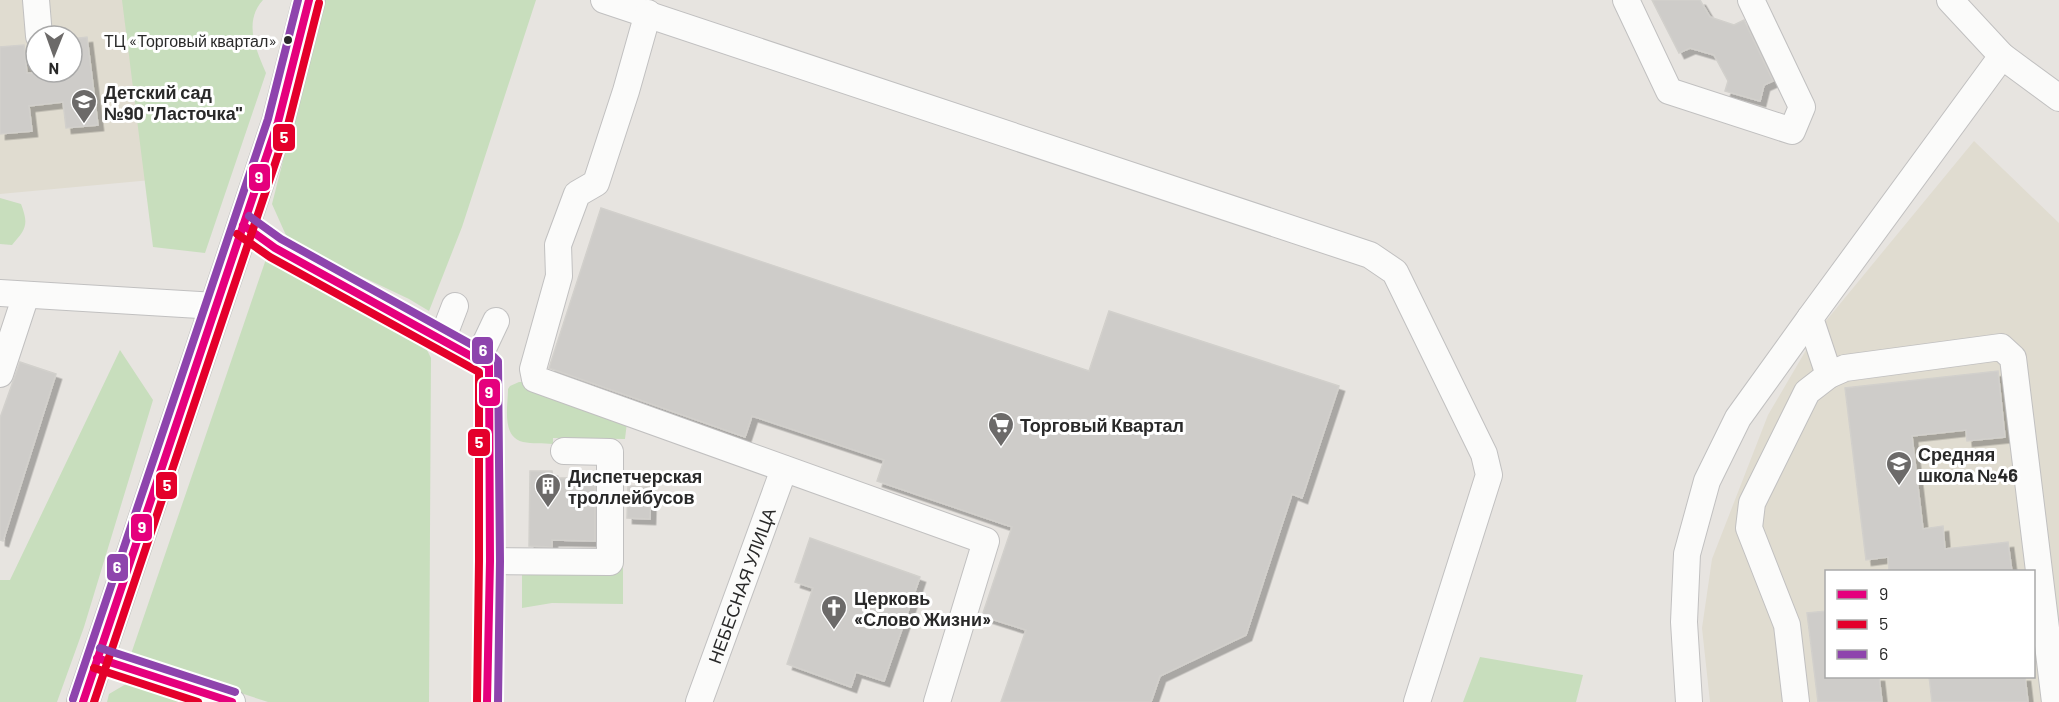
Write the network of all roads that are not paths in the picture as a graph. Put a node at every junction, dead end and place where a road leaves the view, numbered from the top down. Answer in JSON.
{"nodes":[{"id":1,"x":36,"y":0,"type":"edge"},
{"id":2,"x":309,"y":0,"type":"edge"},
{"id":3,"x":604,"y":0,"type":"edge"},
{"id":4,"x":1626,"y":0,"type":"edge"},
{"id":5,"x":1751,"y":0,"type":"edge"},
{"id":6,"x":1950,"y":0,"type":"edge"},
{"id":7,"x":648,"y":14,"type":"junction"},
{"id":8,"x":38,"y":24,"type":"edge"},
{"id":9,"x":2002,"y":56,"type":"junction"},
{"id":10,"x":2059,"y":98,"type":"edge"},
{"id":11,"x":243,"y":225,"type":"junction"},
{"id":12,"x":0,"y":294,"type":"edge"},
{"id":13,"x":26,"y":295,"type":"junction"},
{"id":14,"x":216,"y":306,"type":"junction"},
{"id":15,"x":455,"y":306,"type":"dead end"},
{"id":16,"x":1810,"y":318,"type":"junction"},
{"id":17,"x":496,"y":321,"type":"dead end"},
{"id":18,"x":442,"y":340,"type":"junction"},
{"id":19,"x":477,"y":359,"type":"junction"},
{"id":20,"x":0,"y":374,"type":"edge"},
{"id":21,"x":1829,"y":375,"type":"junction"},
{"id":22,"x":564,"y":452,"type":"dead end"},
{"id":23,"x":784,"y":469,"type":"junction"},
{"id":24,"x":490,"y":561,"type":"junction"},
{"id":25,"x":97,"y":658,"type":"junction"},
{"id":26,"x":83,"y":702,"type":"edge"},
{"id":27,"x":232,"y":702,"type":"edge"},
{"id":28,"x":487,"y":702,"type":"edge"},
{"id":29,"x":699,"y":702,"type":"edge"},
{"id":30,"x":937,"y":702,"type":"edge"},
{"id":31,"x":1417,"y":702,"type":"edge"},
{"id":32,"x":1689,"y":702,"type":"edge"},
{"id":33,"x":1796,"y":702,"type":"edge"},
{"id":34,"x":2055,"y":702,"type":"edge"}],
"edges":[{"from":1,"to":8,"type":"street"},
{"from":2,"to":11,"type":"main road"},
{"from":3,"to":7,"type":"street"},
{"from":4,"to":5,"type":"street"},
{"from":6,"to":9,"type":"street"},
{"from":7,"to":23,"type":"street"},
{"from":7,"to":31,"type":"street"},
{"from":9,"to":10,"type":"street"},
{"from":9,"to":16,"type":"street"},
{"from":11,"to":14,"type":"main road"},
{"from":11,"to":18,"type":"street"},
{"from":12,"to":13,"type":"street"},
{"from":13,"to":14,"type":"street"},
{"from":13,"to":20,"type":"street"},
{"from":14,"to":25,"type":"main road"},
{"from":15,"to":18,"type":"street"},
{"from":16,"to":21,"type":"street"},
{"from":16,"to":32,"type":"street"},
{"from":17,"to":19,"type":"street"},
{"from":18,"to":19,"type":"street"},
{"from":19,"to":24,"type":"street"},
{"from":21,"to":33,"type":"street"},
{"from":21,"to":34,"type":"street"},
{"from":22,"to":24,"type":"street"},
{"from":23,"to":29,"type":"street","name":"НЕБЕСНАЯ УЛИЦА"},
{"from":23,"to":30,"type":"street"},
{"from":24,"to":28,"type":"street"},
{"from":25,"to":26,"type":"main road"},
{"from":25,"to":27,"type":"street"}]}
